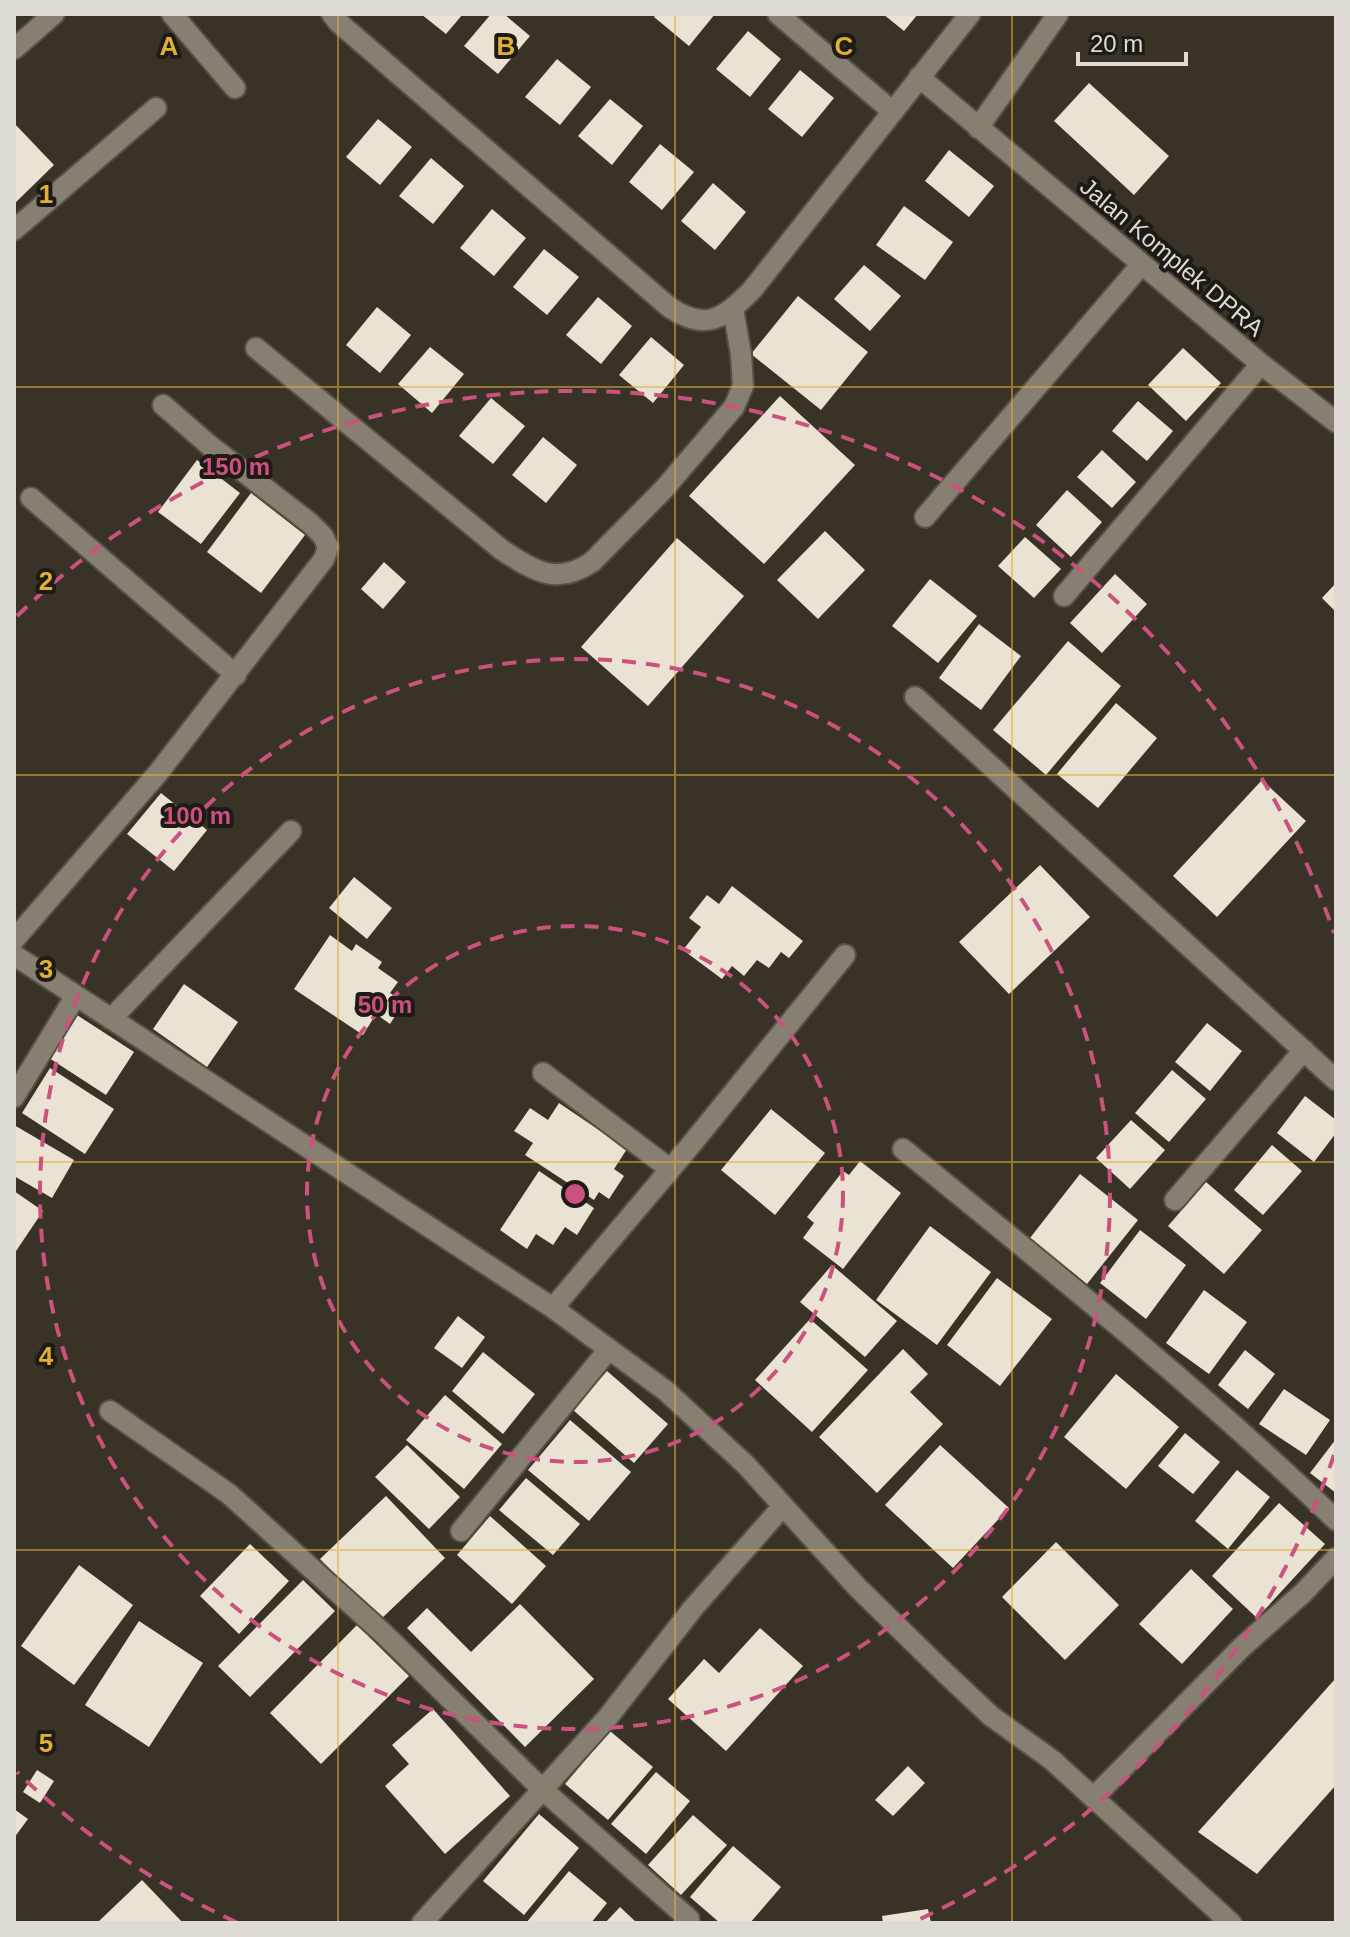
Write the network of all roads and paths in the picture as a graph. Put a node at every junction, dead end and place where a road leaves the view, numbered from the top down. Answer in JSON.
{"nodes":[{"id":1,"x":54,"y":14,"type":"edge"},
{"id":2,"x":172,"y":14,"type":"edge"},
{"id":3,"x":332,"y":14,"type":"edge"},
{"id":4,"x":778,"y":14,"type":"edge"},
{"id":5,"x":970,"y":14,"type":"edge"},
{"id":6,"x":1058,"y":14,"type":"edge"},
{"id":7,"x":14,"y":49,"type":"edge"},
{"id":8,"x":919,"y":77,"type":"junction"},
{"id":9,"x":235,"y":88,"type":"dead end"},
{"id":10,"x":156,"y":108,"type":"dead end"},
{"id":11,"x":892,"y":111,"type":"junction"},
{"id":12,"x":978,"y":128,"type":"junction"},
{"id":13,"x":14,"y":230,"type":"edge"},
{"id":14,"x":1141,"y":265,"type":"junction"},
{"id":15,"x":733,"y":309,"type":"junction"},
{"id":16,"x":256,"y":348,"type":"dead end"},
{"id":17,"x":1261,"y":364,"type":"junction"},
{"id":18,"x":163,"y":405,"type":"dead end"},
{"id":19,"x":1336,"y":422,"type":"edge"},
{"id":20,"x":31,"y":498,"type":"dead end"},
{"id":21,"x":925,"y":517,"type":"dead end"},
{"id":22,"x":1064,"y":596,"type":"dead end"},
{"id":23,"x":236,"y":675,"type":"junction"},
{"id":24,"x":915,"y":697,"type":"dead end"},
{"id":25,"x":291,"y":831,"type":"dead end"},
{"id":26,"x":14,"y":940,"type":"edge"},
{"id":27,"x":14,"y":955,"type":"edge"},
{"id":28,"x":845,"y":955,"type":"dead end"},
{"id":29,"x":75,"y":997,"type":"junction"},
{"id":30,"x":111,"y":1019,"type":"junction"},
{"id":31,"x":1304,"y":1050,"type":"junction"},
{"id":32,"x":543,"y":1073,"type":"dead end"},
{"id":33,"x":1336,"y":1080,"type":"edge"},
{"id":34,"x":14,"y":1097,"type":"edge"},
{"id":35,"x":903,"y":1149,"type":"dead end"},
{"id":36,"x":670,"y":1169,"type":"junction"},
{"id":37,"x":1175,"y":1200,"type":"dead end"},
{"id":38,"x":553,"y":1308,"type":"junction"},
{"id":39,"x":609,"y":1349,"type":"junction"},
{"id":40,"x":110,"y":1411,"type":"dead end"},
{"id":41,"x":783,"y":1506,"type":"junction"},
{"id":42,"x":1336,"y":1520,"type":"edge"},
{"id":43,"x":461,"y":1531,"type":"dead end"},
{"id":44,"x":1336,"y":1558,"type":"edge"},
{"id":45,"x":542,"y":1789,"type":"junction"},
{"id":46,"x":1094,"y":1797,"type":"junction"},
{"id":47,"x":689,"y":1919,"type":"dead end"},
{"id":48,"x":422,"y":1923,"type":"edge"},
{"id":49,"x":1231,"y":1923,"type":"edge"}],
"edges":[{"from":1,"to":7,"type":"street"},
{"from":2,"to":9,"type":"street"},
{"from":3,"to":15,"type":"street"},
{"from":4,"to":11,"type":"street"},
{"from":5,"to":8,"type":"street"},
{"from":6,"to":12,"type":"street"},
{"from":8,"to":11,"type":"street"},
{"from":8,"to":12,"type":"street","name":"Jalan Komplek DPRA"},
{"from":10,"to":13,"type":"street"},
{"from":11,"to":15,"type":"street"},
{"from":12,"to":14,"type":"street","name":"Jalan Komplek DPRA"},
{"from":14,"to":17,"type":"street","name":"Jalan Komplek DPRA"},
{"from":14,"to":21,"type":"street"},
{"from":15,"to":16,"type":"street"},
{"from":17,"to":19,"type":"street","name":"Jalan Komplek DPRA"},
{"from":17,"to":22,"type":"street"},
{"from":18,"to":23,"type":"street"},
{"from":20,"to":23,"type":"street"},
{"from":23,"to":26,"type":"street"},
{"from":24,"to":31,"type":"street"},
{"from":25,"to":30,"type":"street"},
{"from":27,"to":29,"type":"street"},
{"from":28,"to":36,"type":"street"},
{"from":29,"to":30,"type":"street"},
{"from":29,"to":34,"type":"street"},
{"from":30,"to":38,"type":"street"},
{"from":31,"to":33,"type":"street"},
{"from":31,"to":37,"type":"street"},
{"from":32,"to":36,"type":"street"},
{"from":35,"to":42,"type":"street"},
{"from":36,"to":38,"type":"street"},
{"from":38,"to":39,"type":"street"},
{"from":39,"to":41,"type":"street"},
{"from":39,"to":43,"type":"street"},
{"from":40,"to":45,"type":"street"},
{"from":41,"to":45,"type":"street"},
{"from":41,"to":46,"type":"street"},
{"from":44,"to":46,"type":"street"},
{"from":45,"to":47,"type":"street"},
{"from":45,"to":48,"type":"street"},
{"from":46,"to":49,"type":"street"}]}
